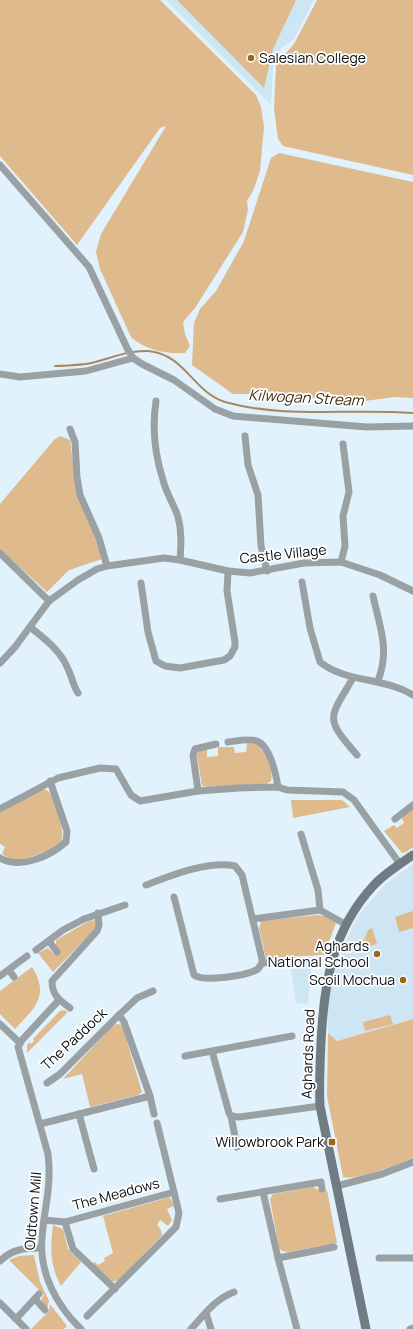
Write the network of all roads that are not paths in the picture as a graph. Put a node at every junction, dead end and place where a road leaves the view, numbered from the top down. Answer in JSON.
{"nodes":[{"id":1,"x":0,"y":165,"type":"edge"},
{"id":2,"x":132,"y":356,"type":"junction"},
{"id":3,"x":0,"y":374,"type":"edge"},
{"id":4,"x":156,"y":402,"type":"dead end"},
{"id":5,"x":413,"y":426,"type":"edge"},
{"id":6,"x":70,"y":429,"type":"dead end"},
{"id":7,"x":245,"y":436,"type":"dead end"},
{"id":8,"x":344,"y":444,"type":"dead end"},
{"id":9,"x":0,"y":553,"type":"edge"},
{"id":10,"x":180,"y":560,"type":"junction"},
{"id":11,"x":341,"y":562,"type":"junction"},
{"id":12,"x":107,"y":566,"type":"junction"},
{"id":13,"x":228,"y":571,"type":"junction"},
{"id":14,"x":267,"y":571,"type":"junction"},
{"id":15,"x":302,"y":582,"type":"dead end"},
{"id":16,"x":141,"y":583,"type":"dead end"},
{"id":17,"x":413,"y":591,"type":"edge"},
{"id":18,"x":373,"y":596,"type":"dead end"},
{"id":19,"x":49,"y":601,"type":"junction"},
{"id":20,"x":30,"y":627,"type":"junction"},
{"id":21,"x":0,"y":662,"type":"edge"},
{"id":22,"x":353,"y":678,"type":"junction"},
{"id":23,"x":378,"y":681,"type":"junction"},
{"id":24,"x":78,"y":693,"type":"dead end"},
{"id":25,"x":413,"y":695,"type":"edge"},
{"id":26,"x":228,"y":742,"type":"dead end"},
{"id":27,"x":216,"y":744,"type":"dead end"},
{"id":28,"x":357,"y":755,"type":"dead end"},
{"id":29,"x":50,"y":781,"type":"junction"},
{"id":30,"x":278,"y":787,"type":"junction"},
{"id":31,"x":198,"y":791,"type":"junction"},
{"id":32,"x":413,"y":805,"type":"edge"},
{"id":33,"x":0,"y":809,"type":"edge"},
{"id":34,"x":395,"y":819,"type":"dead end"},
{"id":35,"x":302,"y":834,"type":"dead end"},
{"id":36,"x":413,"y":855,"type":"edge"},
{"id":37,"x":0,"y":858,"type":"edge"},
{"id":38,"x":400,"y":864,"type":"junction"},
{"id":39,"x":146,"y":885,"type":"dead end"},
{"id":40,"x":174,"y":897,"type":"dead end"},
{"id":41,"x":126,"y":905,"type":"dead end"},
{"id":42,"x":320,"y":910,"type":"junction"},
{"id":43,"x":98,"y":913,"type":"junction"},
{"id":44,"x":253,"y":919,"type":"junction"},
{"id":45,"x":345,"y":924,"type":"junction"},
{"id":46,"x":49,"y":941,"type":"junction"},
{"id":47,"x":36,"y":950,"type":"dead end"},
{"id":48,"x":57,"y":952,"type":"dead end"},
{"id":49,"x":27,"y":956,"type":"dead end"},
{"id":50,"x":277,"y":962,"type":"dead end"},
{"id":51,"x":262,"y":963,"type":"junction"},
{"id":52,"x":9,"y":970,"type":"junction"},
{"id":53,"x":0,"y":976,"type":"edge"},
{"id":54,"x":14,"y":977,"type":"dead end"},
{"id":55,"x":153,"y":991,"type":"dead end"},
{"id":56,"x":59,"y":1000,"type":"junction"},
{"id":57,"x":70,"y":1008,"type":"dead end"},
{"id":58,"x":119,"y":1015,"type":"junction"},
{"id":59,"x":0,"y":1024,"type":"edge"},
{"id":60,"x":292,"y":1036,"type":"dead end"},
{"id":61,"x":20,"y":1043,"type":"junction"},
{"id":62,"x":212,"y":1051,"type":"junction"},
{"id":63,"x":185,"y":1056,"type":"dead end"},
{"id":64,"x":47,"y":1083,"type":"dead end"},
{"id":65,"x":150,"y":1096,"type":"junction"},
{"id":66,"x":320,"y":1106,"type":"junction"},
{"id":67,"x":79,"y":1114,"type":"junction"},
{"id":68,"x":154,"y":1114,"type":"dead end"},
{"id":69,"x":231,"y":1116,"type":"junction"},
{"id":70,"x":157,"y":1123,"type":"dead end"},
{"id":71,"x":40,"y":1124,"type":"junction"},
{"id":72,"x":237,"y":1147,"type":"dead end"},
{"id":73,"x":413,"y":1162,"type":"edge"},
{"id":74,"x":94,"y":1169,"type":"dead end"},
{"id":75,"x":337,"y":1186,"type":"junction"},
{"id":76,"x":322,"y":1189,"type":"dead end"},
{"id":77,"x":174,"y":1192,"type":"junction"},
{"id":78,"x":263,"y":1192,"type":"junction"},
{"id":79,"x":220,"y":1199,"type":"dead end"},
{"id":80,"x":44,"y":1220,"type":"junction"},
{"id":81,"x":65,"y":1222,"type":"junction"},
{"id":82,"x":334,"y":1247,"type":"dead end"},
{"id":83,"x":41,"y":1248,"type":"junction"},
{"id":84,"x":278,"y":1258,"type":"junction"},
{"id":85,"x":379,"y":1258,"type":"dead end"},
{"id":86,"x":413,"y":1258,"type":"edge"},
{"id":87,"x":0,"y":1261,"type":"edge"},
{"id":88,"x":114,"y":1289,"type":"junction"},
{"id":89,"x":234,"y":1292,"type":"dead end"},
{"id":90,"x":0,"y":1303,"type":"edge"},
{"id":91,"x":45,"y":1310,"type":"dead end"},
{"id":92,"x":206,"y":1313,"type":"junction"},
{"id":93,"x":87,"y":1316,"type":"dead end"},
{"id":94,"x":16,"y":1319,"type":"junction"},
{"id":95,"x":77,"y":1328,"type":"edge"},
{"id":96,"x":26,"y":1329,"type":"edge"},
{"id":97,"x":191,"y":1329,"type":"edge"},
{"id":98,"x":211,"y":1329,"type":"edge"},
{"id":99,"x":297,"y":1329,"type":"edge"},
{"id":100,"x":366,"y":1329,"type":"edge"}],
"edges":[{"from":1,"to":2,"type":"street"},
{"from":2,"to":3,"type":"street"},
{"from":2,"to":5,"type":"street"},
{"from":4,"to":10,"type":"street"},
{"from":6,"to":12,"type":"street"},
{"from":7,"to":14,"type":"street"},
{"from":8,"to":11,"type":"street"},
{"from":9,"to":19,"type":"street"},
{"from":10,"to":12,"type":"street","name":"Castle Village"},
{"from":10,"to":13,"type":"street","name":"Castle Village"},
{"from":11,"to":14,"type":"street","name":"Castle Village"},
{"from":11,"to":17,"type":"street","name":"Castle Village"},
{"from":12,"to":19,"type":"street","name":"Castle Village"},
{"from":13,"to":14,"type":"street","name":"Castle Village"},
{"from":13,"to":16,"type":"street"},
{"from":15,"to":22,"type":"street"},
{"from":18,"to":23,"type":"street"},
{"from":19,"to":20,"type":"street","name":"Castle Village"},
{"from":20,"to":21,"type":"street","name":"Castle Village"},
{"from":20,"to":24,"type":"street"},
{"from":22,"to":23,"type":"street"},
{"from":22,"to":28,"type":"street"},
{"from":23,"to":25,"type":"street"},
{"from":26,"to":30,"type":"street"},
{"from":27,"to":31,"type":"street"},
{"from":29,"to":31,"type":"street"},
{"from":29,"to":33,"type":"street"},
{"from":29,"to":37,"type":"street"},
{"from":30,"to":31,"type":"street"},
{"from":30,"to":38,"type":"street"},
{"from":32,"to":34,"type":"street"},
{"from":35,"to":42,"type":"street"},
{"from":36,"to":38,"type":"street","name":"Aghards Road"},
{"from":38,"to":45,"type":"street","name":"Aghards Road"},
{"from":39,"to":44,"type":"street"},
{"from":40,"to":51,"type":"street"},
{"from":41,"to":43,"type":"street"},
{"from":42,"to":44,"type":"street"},
{"from":42,"to":45,"type":"street"},
{"from":43,"to":46,"type":"street"},
{"from":43,"to":56,"type":"street"},
{"from":44,"to":51,"type":"street"},
{"from":45,"to":66,"type":"street","name":"Aghards Road"},
{"from":46,"to":47,"type":"street"},
{"from":46,"to":48,"type":"street"},
{"from":49,"to":52,"type":"street"},
{"from":50,"to":51,"type":"street"},
{"from":52,"to":53,"type":"street"},
{"from":52,"to":54,"type":"street"},
{"from":55,"to":58,"type":"street","name":"The Paddock"},
{"from":56,"to":57,"type":"street"},
{"from":56,"to":61,"type":"street"},
{"from":58,"to":64,"type":"street","name":"The Paddock"},
{"from":58,"to":65,"type":"street","name":"The Paddock"},
{"from":59,"to":61,"type":"street"},
{"from":60,"to":62,"type":"street"},
{"from":61,"to":71,"type":"street","name":"Oldtown Mill"},
{"from":62,"to":63,"type":"street"},
{"from":62,"to":69,"type":"street"},
{"from":65,"to":67,"type":"street"},
{"from":65,"to":68,"type":"street","name":"The Paddock"},
{"from":66,"to":69,"type":"street"},
{"from":66,"to":75,"type":"street","name":"Aghards Road"},
{"from":67,"to":71,"type":"street"},
{"from":67,"to":74,"type":"street"},
{"from":69,"to":72,"type":"street"},
{"from":70,"to":77,"type":"street","name":"The Meadows"},
{"from":71,"to":80,"type":"street","name":"Oldtown Mill"},
{"from":73,"to":75,"type":"street"},
{"from":75,"to":100,"type":"street","name":"Aghards Road"},
{"from":76,"to":78,"type":"street"},
{"from":77,"to":81,"type":"street","name":"The Meadows"},
{"from":77,"to":88,"type":"street","name":"The Meadows"},
{"from":78,"to":79,"type":"street"},
{"from":78,"to":84,"type":"street"},
{"from":80,"to":81,"type":"street","name":"The Meadows"},
{"from":80,"to":83,"type":"street","name":"Oldtown Mill"},
{"from":81,"to":88,"type":"street","name":"The Meadows"},
{"from":82,"to":84,"type":"street"},
{"from":83,"to":87,"type":"street"},
{"from":83,"to":95,"type":"street","name":"Oldtown Mill"},
{"from":84,"to":99,"type":"street"},
{"from":85,"to":86,"type":"street"},
{"from":88,"to":93,"type":"street","name":"The Meadows"},
{"from":89,"to":92,"type":"street"},
{"from":90,"to":94,"type":"street"},
{"from":91,"to":94,"type":"street"},
{"from":92,"to":97,"type":"street"},
{"from":92,"to":98,"type":"street"},
{"from":94,"to":96,"type":"street"}]}
